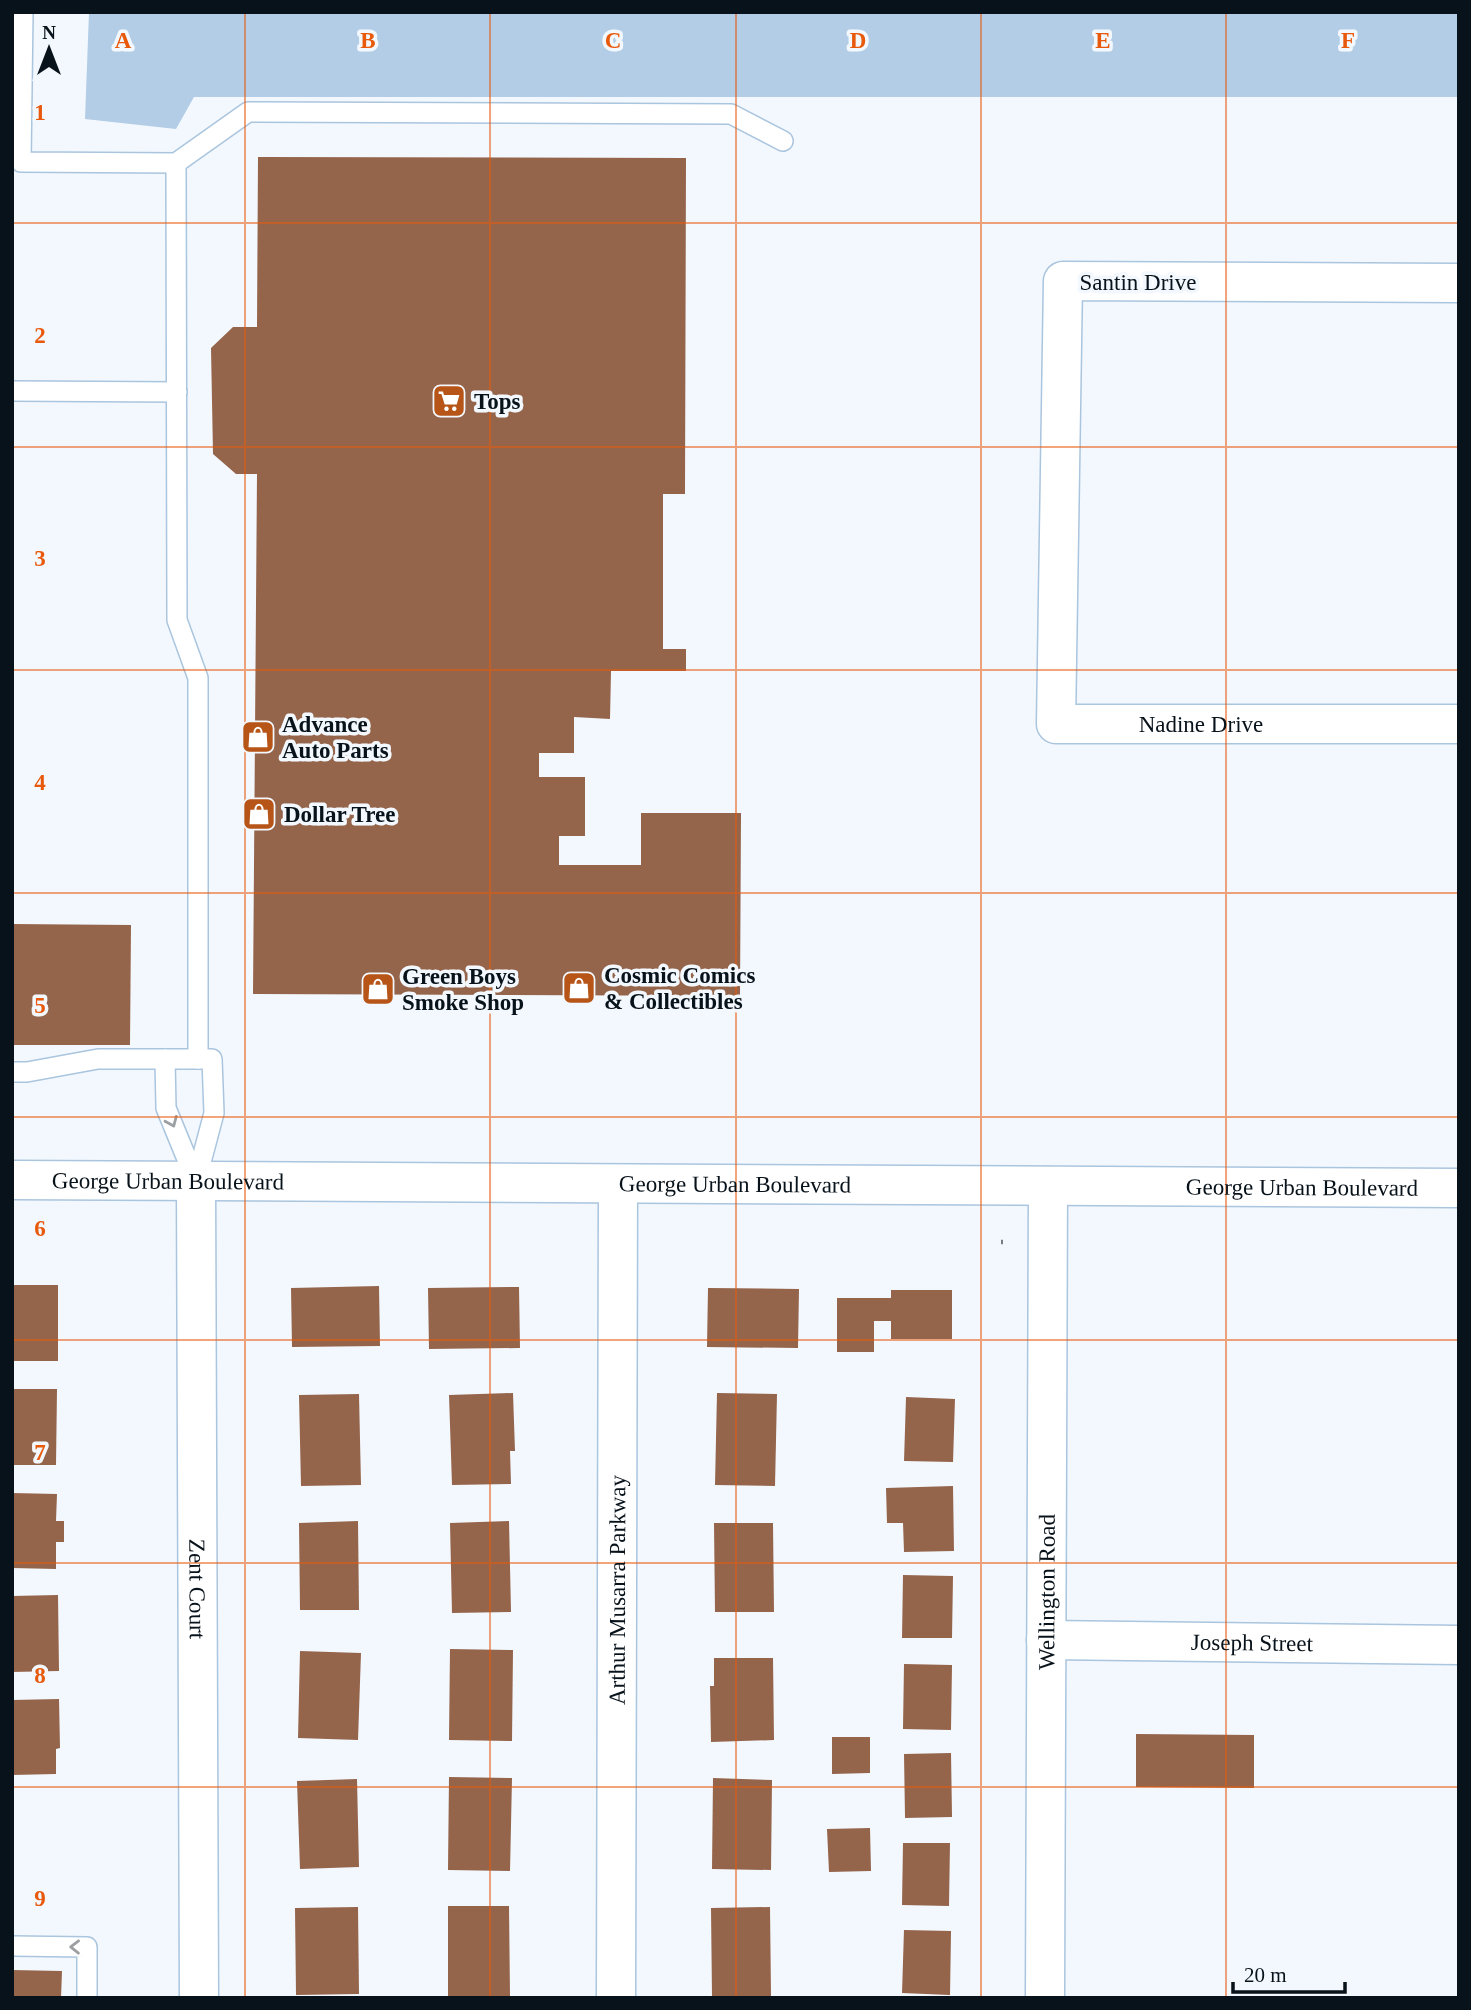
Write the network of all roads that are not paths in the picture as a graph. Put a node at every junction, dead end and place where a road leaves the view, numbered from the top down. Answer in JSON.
{"nodes":[{"id":1,"x":23,"y":12,"type":"edge"},
{"id":2,"x":783,"y":141,"type":"dead end"},
{"id":3,"x":176,"y":163,"type":"junction"},
{"id":4,"x":1459,"y":283,"type":"edge"},
{"id":5,"x":12,"y":391,"type":"edge"},
{"id":6,"x":177,"y":392,"type":"junction"},
{"id":7,"x":1058,"y":611,"type":"joint"},
{"id":8,"x":1459,"y":724,"type":"edge"},
{"id":9,"x":165,"y":1059,"type":"junction"},
{"id":10,"x":205,"y":1059,"type":"junction"},
{"id":11,"x":12,"y":1072,"type":"edge"},
{"id":12,"x":12,"y":1180,"type":"edge"},
{"id":13,"x":196,"y":1181,"type":"junction"},
{"id":14,"x":618,"y":1184,"type":"junction"},
{"id":15,"x":1048,"y":1186,"type":"junction"},
{"id":16,"x":1459,"y":1188,"type":"edge"},
{"id":17,"x":1046,"y":1640,"type":"junction"},
{"id":18,"x":1459,"y":1644,"type":"edge"},
{"id":19,"x":12,"y":1946,"type":"edge"},
{"id":20,"x":87,"y":1998,"type":"edge"},
{"id":21,"x":199,"y":1998,"type":"edge"},
{"id":22,"x":616,"y":1998,"type":"edge"},
{"id":23,"x":1045,"y":1998,"type":"edge"}],
"edges":[{"from":1,"to":3,"type":"lane"},
{"from":2,"to":3,"type":"lane"},
{"from":3,"to":6,"type":"lane"},
{"from":4,"to":7,"type":"street","name":"Santin Drive"},
{"from":5,"to":6,"type":"lane"},
{"from":6,"to":10,"type":"lane"},
{"from":7,"to":8,"type":"street","name":"Nadine Drive"},
{"from":9,"to":10,"type":"lane"},
{"from":9,"to":11,"type":"lane"},
{"from":9,"to":13,"type":"lane","one_way":true},
{"from":10,"to":13,"type":"lane"},
{"from":12,"to":13,"type":"street","name":"George Urban Boulevard"},
{"from":13,"to":14,"type":"street","name":"George Urban Boulevard"},
{"from":13,"to":21,"type":"street","name":"Zent Court"},
{"from":14,"to":15,"type":"street","name":"George Urban Boulevard"},
{"from":14,"to":22,"type":"street","name":"Arthur Musarra Parkway"},
{"from":15,"to":16,"type":"street","name":"George Urban Boulevard"},
{"from":15,"to":17,"type":"street","name":"Wellington Road"},
{"from":17,"to":18,"type":"street","name":"Joseph Street"},
{"from":17,"to":23,"type":"street","name":"Wellington Road"},
{"from":20,"to":19,"type":"lane","one_way":true}]}
